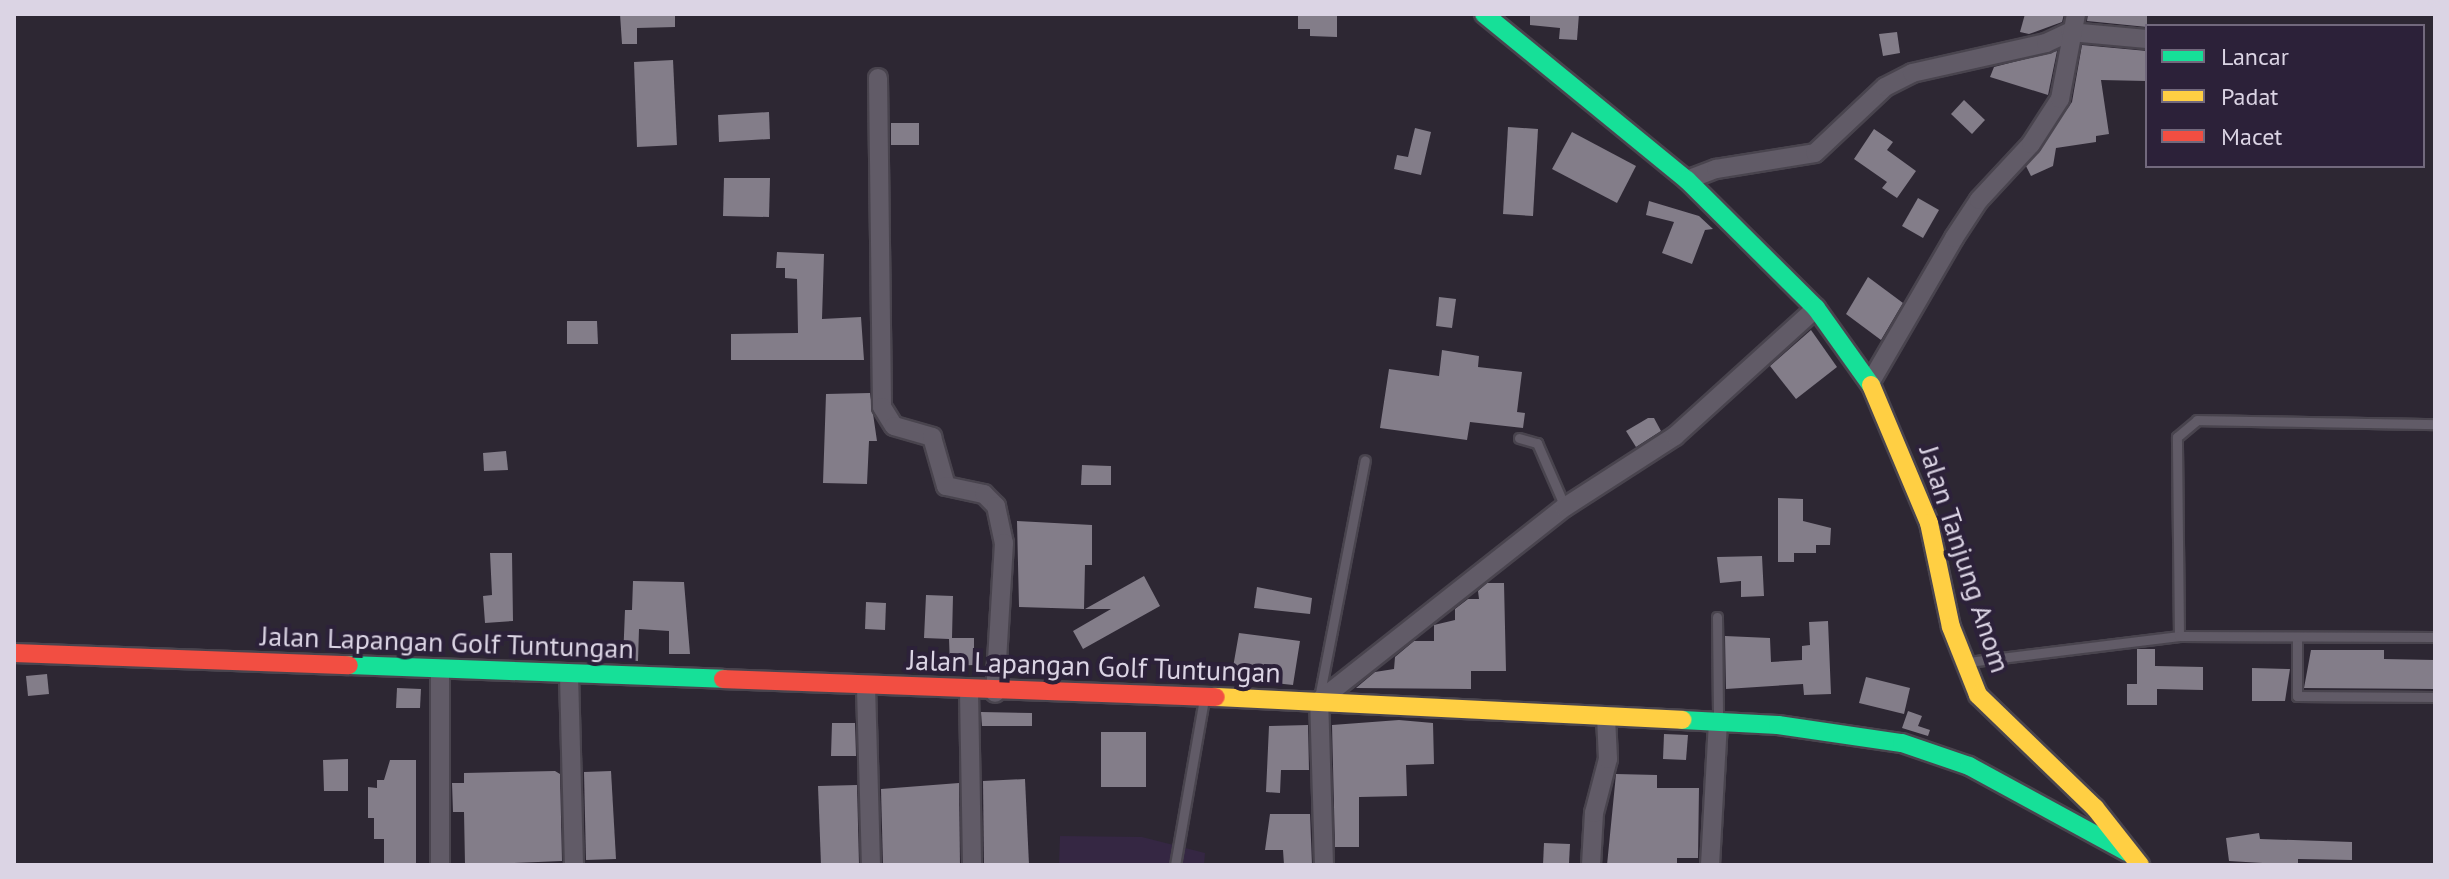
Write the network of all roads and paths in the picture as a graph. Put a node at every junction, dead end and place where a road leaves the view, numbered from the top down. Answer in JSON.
{"nodes":[{"id":1,"x":1484,"y":14,"type":"edge"},
{"id":2,"x":1513,"y":14,"type":"edge"},
{"id":3,"x":2073,"y":23,"type":"edge"},
{"id":4,"x":1511,"y":36,"type":"junction"},
{"id":5,"x":2145,"y":39,"type":"edge"},
{"id":6,"x":878,"y":78,"type":"dead end"},
{"id":7,"x":1687,"y":180,"type":"junction"},
{"id":8,"x":1816,"y":308,"type":"junction"},
{"id":9,"x":1870,"y":383,"type":"junction"},
{"id":10,"x":2435,"y":424,"type":"edge"},
{"id":11,"x":1519,"y":438,"type":"dead end"},
{"id":12,"x":1365,"y":460,"type":"dead end"},
{"id":13,"x":1565,"y":507,"type":"junction"},
{"id":14,"x":1717,"y":617,"type":"dead end"},
{"id":15,"x":2179,"y":636,"type":"junction"},
{"id":16,"x":2297,"y":637,"type":"junction"},
{"id":17,"x":2435,"y":637,"type":"edge"},
{"id":18,"x":14,"y":653,"type":"edge"},
{"id":19,"x":1963,"y":662,"type":"junction"},
{"id":20,"x":440,"y":670,"type":"junction"},
{"id":21,"x":569,"y":675,"type":"junction"},
{"id":22,"x":866,"y":687,"type":"junction"},
{"id":23,"x":969,"y":691,"type":"junction"},
{"id":24,"x":995,"y":693,"type":"junction"},
{"id":25,"x":2435,"y":697,"type":"edge"},
{"id":26,"x":1204,"y":698,"type":"junction"},
{"id":27,"x":1319,"y":701,"type":"junction"},
{"id":28,"x":1606,"y":717,"type":"junction"},
{"id":29,"x":1718,"y":721,"type":"junction"},
{"id":30,"x":2133,"y":858,"type":"edge"},
{"id":31,"x":440,"y":865,"type":"edge"},
{"id":32,"x":574,"y":865,"type":"edge"},
{"id":33,"x":871,"y":865,"type":"edge"},
{"id":34,"x":972,"y":865,"type":"edge"},
{"id":35,"x":1175,"y":865,"type":"edge"},
{"id":36,"x":1324,"y":865,"type":"edge"},
{"id":37,"x":1591,"y":865,"type":"edge"},
{"id":38,"x":1710,"y":865,"type":"edge"}],
"edges":[{"from":1,"to":4,"type":"street","name":"Jalan Tanjung Anom"},
{"from":2,"to":4,"type":"street"},
{"from":3,"to":5,"type":"street"},
{"from":3,"to":7,"type":"street"},
{"from":3,"to":9,"type":"street"},
{"from":4,"to":7,"type":"street","name":"Jalan Tanjung Anom"},
{"from":6,"to":24,"type":"street"},
{"from":7,"to":8,"type":"street","name":"Jalan Tanjung Anom"},
{"from":8,"to":9,"type":"street","name":"Jalan Tanjung Anom"},
{"from":8,"to":13,"type":"street"},
{"from":9,"to":19,"type":"street","name":"Jalan Tanjung Anom"},
{"from":10,"to":15,"type":"lane"},
{"from":11,"to":13,"type":"lane"},
{"from":12,"to":27,"type":"lane"},
{"from":13,"to":27,"type":"street"},
{"from":14,"to":29,"type":"lane"},
{"from":15,"to":16,"type":"lane"},
{"from":15,"to":19,"type":"lane"},
{"from":16,"to":17,"type":"lane"},
{"from":16,"to":25,"type":"lane"},
{"from":18,"to":20,"type":"street","name":"Jalan Lapangan Golf Tuntungan"},
{"from":19,"to":30,"type":"street","name":"Jalan Tanjung Anom"},
{"from":20,"to":21,"type":"street","name":"Jalan Lapangan Golf Tuntungan"},
{"from":20,"to":31,"type":"street"},
{"from":21,"to":22,"type":"street","name":"Jalan Lapangan Golf Tuntungan"},
{"from":21,"to":32,"type":"street"},
{"from":22,"to":23,"type":"street","name":"Jalan Lapangan Golf Tuntungan"},
{"from":22,"to":33,"type":"street"},
{"from":23,"to":24,"type":"street","name":"Jalan Lapangan Golf Tuntungan"},
{"from":23,"to":34,"type":"street"},
{"from":24,"to":26,"type":"street","name":"Jalan Lapangan Golf Tuntungan"},
{"from":26,"to":27,"type":"street","name":"Jalan Lapangan Golf Tuntungan"},
{"from":26,"to":35,"type":"lane"},
{"from":27,"to":28,"type":"street","name":"Jalan Lapangan Golf Tuntungan"},
{"from":27,"to":36,"type":"street"},
{"from":28,"to":29,"type":"street","name":"Jalan Lapangan Golf Tuntungan"},
{"from":28,"to":37,"type":"street"},
{"from":29,"to":30,"type":"street","name":"Jalan Lapangan Golf Tuntungan"},
{"from":29,"to":38,"type":"street"}]}
